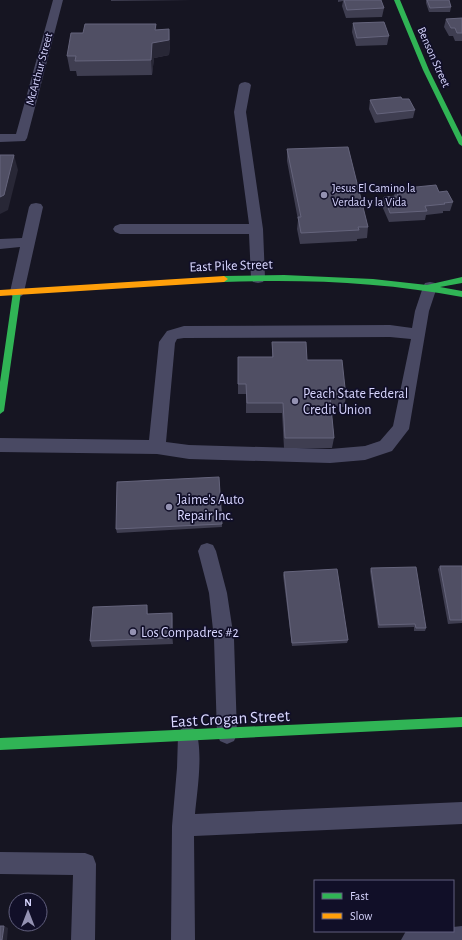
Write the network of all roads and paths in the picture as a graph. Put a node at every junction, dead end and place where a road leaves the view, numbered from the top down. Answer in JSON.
{"nodes":[{"id":1,"x":58,"y":0,"type":"edge"},
{"id":2,"x":397,"y":0,"type":"edge"},
{"id":3,"x":245,"y":85,"type":"dead end"},
{"id":4,"x":0,"y":138,"type":"edge"},
{"id":5,"x":462,"y":144,"type":"edge"},
{"id":6,"x":36,"y":207,"type":"dead end"},
{"id":7,"x":120,"y":229,"type":"dead end"},
{"id":8,"x":256,"y":229,"type":"junction"},
{"id":9,"x":28,"y":242,"type":"junction"},
{"id":10,"x":0,"y":244,"type":"edge"},
{"id":11,"x":258,"y":278,"type":"junction"},
{"id":12,"x":462,"y":280,"type":"edge"},
{"id":13,"x":430,"y":286,"type":"junction"},
{"id":14,"x":17,"y":292,"type":"junction"},
{"id":15,"x":0,"y":293,"type":"edge"},
{"id":16,"x":462,"y":294,"type":"edge"},
{"id":17,"x":419,"y":334,"type":"junction"},
{"id":18,"x":0,"y":411,"type":"edge"},
{"id":19,"x":0,"y":445,"type":"edge"},
{"id":20,"x":157,"y":447,"type":"junction"},
{"id":21,"x":207,"y":551,"type":"dead end"},
{"id":22,"x":462,"y":722,"type":"edge"},
{"id":23,"x":227,"y":734,"type":"junction"},
{"id":24,"x":188,"y":736,"type":"junction"},
{"id":25,"x":0,"y":744,"type":"edge"},
{"id":26,"x":462,"y":813,"type":"edge"},
{"id":27,"x":183,"y":826,"type":"junction"},
{"id":28,"x":0,"y":863,"type":"edge"},
{"id":29,"x":462,"y":938,"type":"edge"},
{"id":30,"x":83,"y":940,"type":"edge"},
{"id":31,"x":183,"y":940,"type":"edge"},
{"id":32,"x":413,"y":940,"type":"edge"}],
"edges":[{"from":1,"to":4,"type":"lane","name":"McArthur Street"},
{"from":2,"to":5,"type":"main road","name":"Benson Street"},
{"from":3,"to":8,"type":"lane"},
{"from":6,"to":9,"type":"lane"},
{"from":7,"to":8,"type":"lane"},
{"from":8,"to":11,"type":"lane"},
{"from":9,"to":10,"type":"lane"},
{"from":9,"to":14,"type":"lane"},
{"from":11,"to":13,"type":"main road","name":"East Pike Street"},
{"from":11,"to":14,"type":"main road","name":"East Pike Street"},
{"from":12,"to":13,"type":"main road","name":"East Pike Street"},
{"from":13,"to":16,"type":"main road"},
{"from":13,"to":17,"type":"lane"},
{"from":14,"to":15,"type":"main road","name":"East Pike Street"},
{"from":14,"to":18,"type":"main road"},
{"from":17,"to":20,"type":"lane"},
{"from":17,"to":20,"type":"lane"},
{"from":19,"to":20,"type":"lane"},
{"from":21,"to":23,"type":"lane"},
{"from":22,"to":23,"type":"main road","name":"East Crogan Street"},
{"from":23,"to":24,"type":"main road","name":"East Crogan Street"},
{"from":24,"to":25,"type":"main road","name":"East Crogan Street"},
{"from":24,"to":27,"type":"lane"},
{"from":26,"to":27,"type":"lane"},
{"from":27,"to":31,"type":"lane"},
{"from":28,"to":30,"type":"lane"},
{"from":29,"to":32,"type":"lane"}]}
